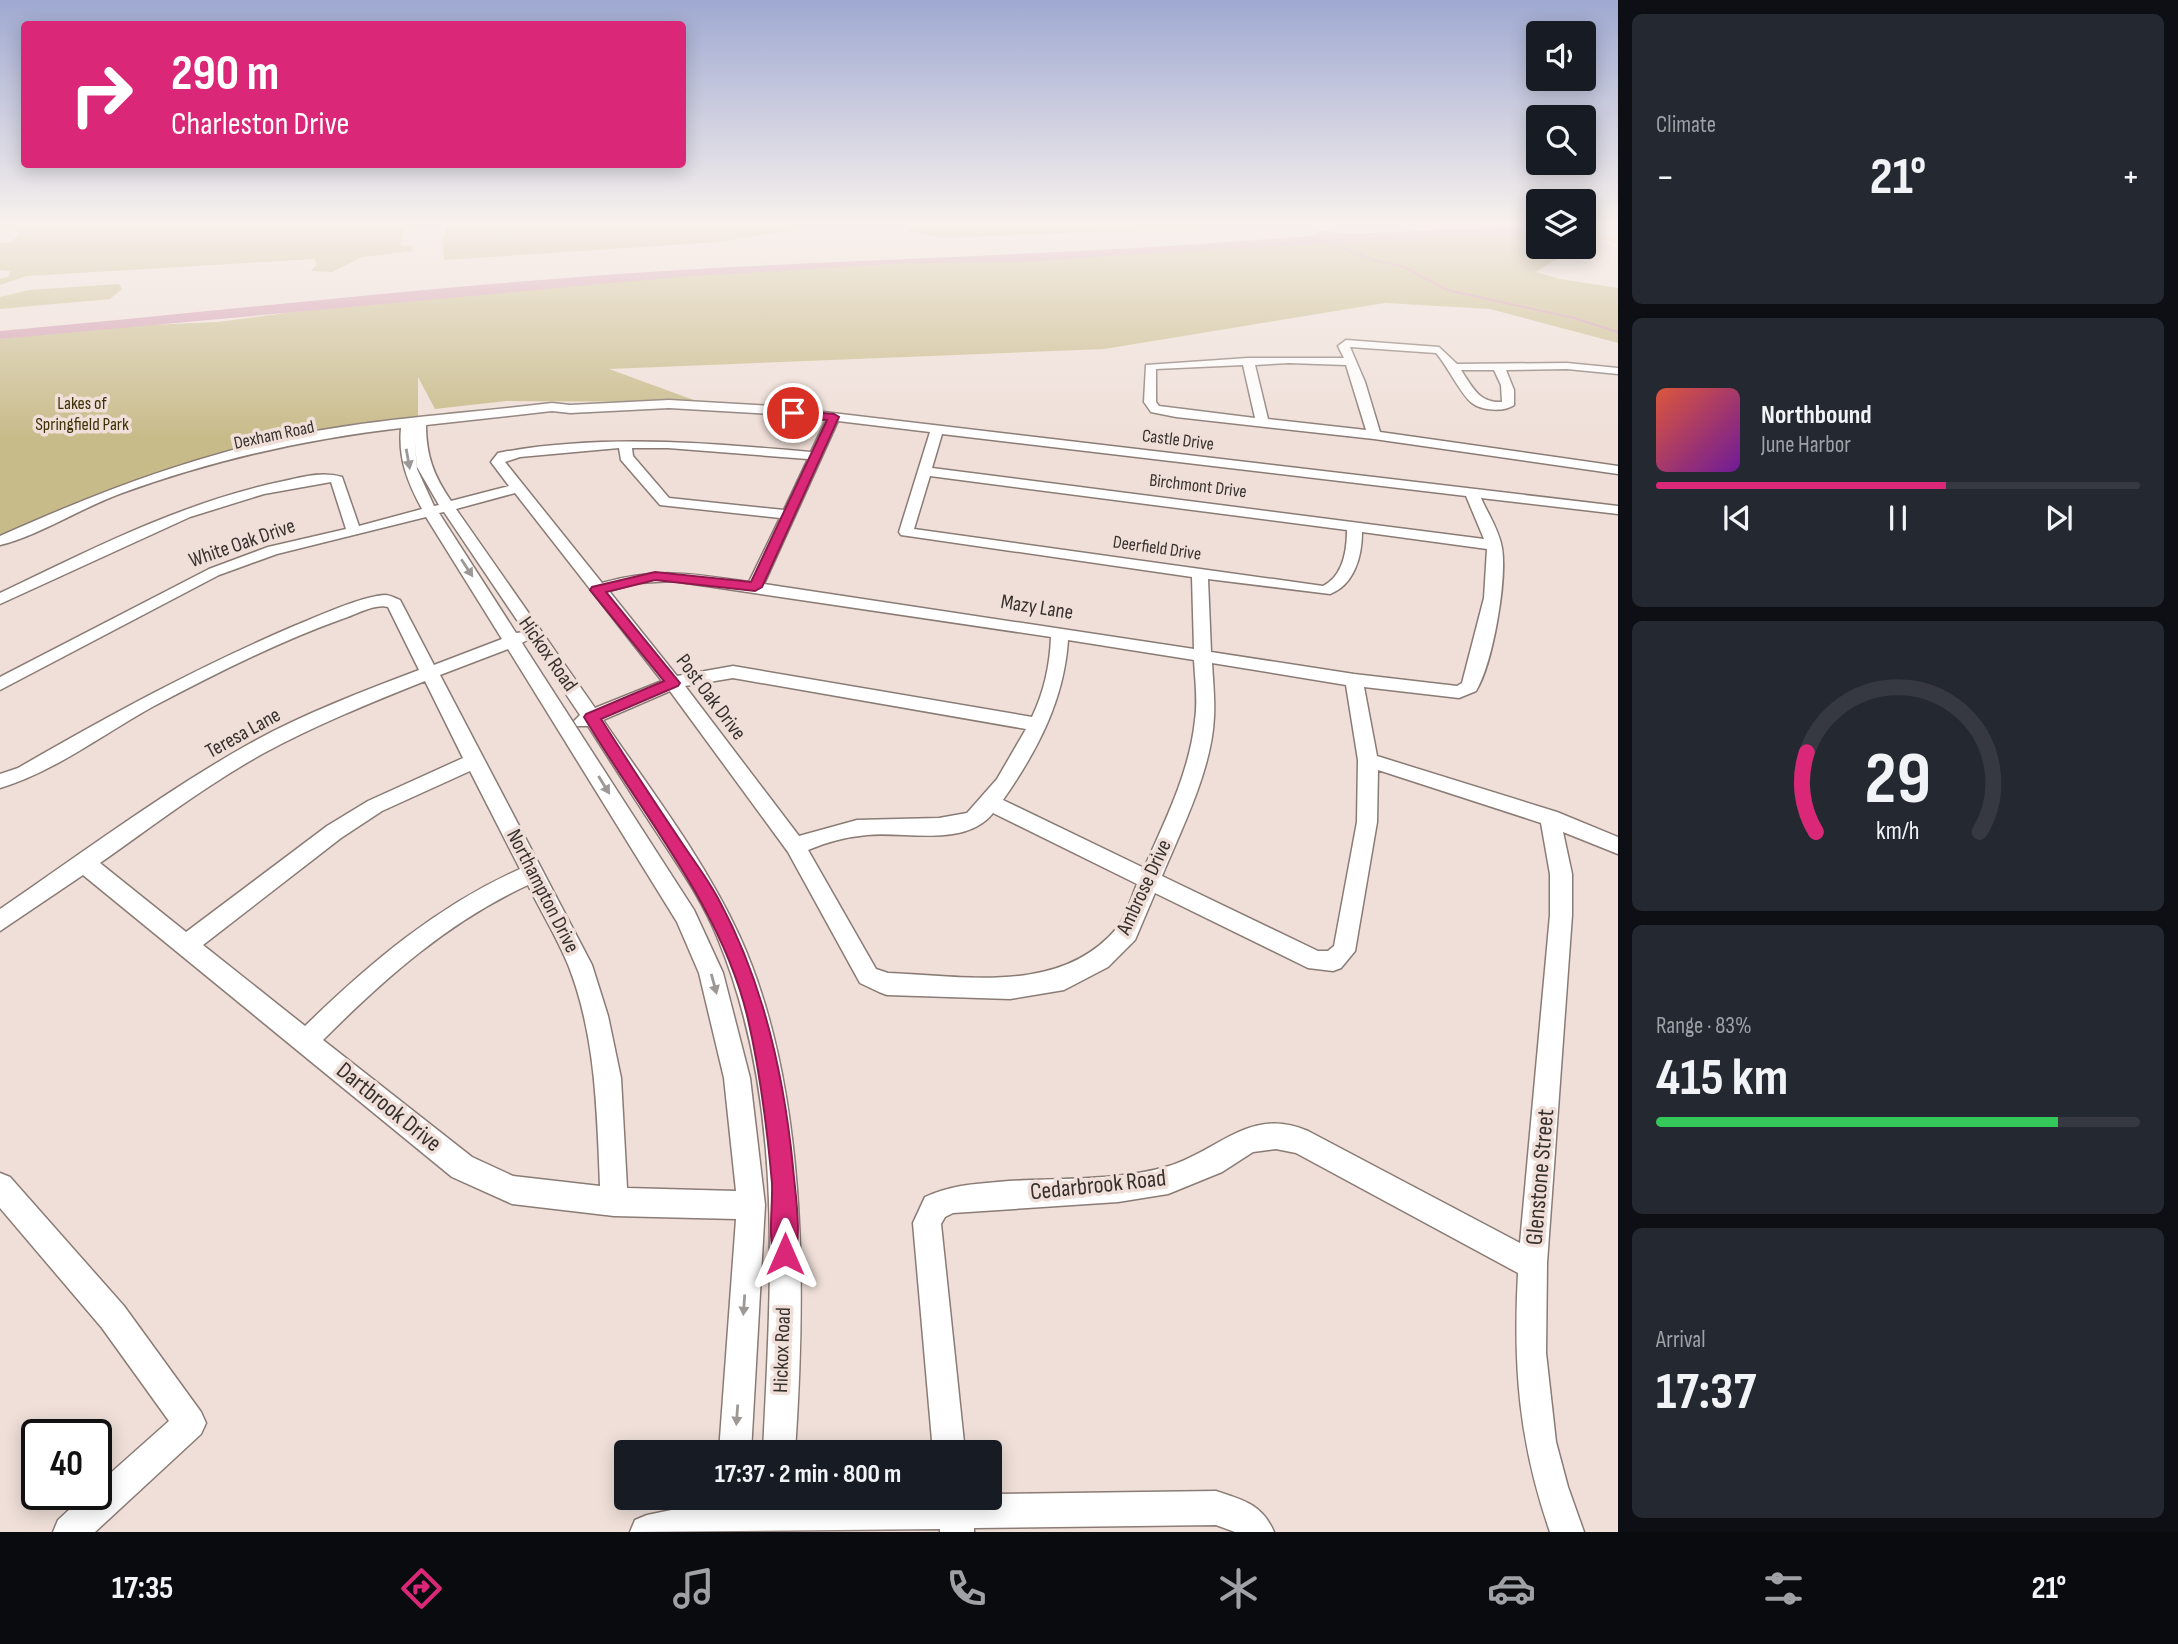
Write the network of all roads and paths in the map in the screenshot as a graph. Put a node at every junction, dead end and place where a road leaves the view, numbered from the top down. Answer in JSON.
{"nodes":[{"id":1,"x":1248,"y":361,"type":"junction"},
{"id":2,"x":1349,"y":362,"type":"junction"},
{"id":3,"x":1454,"y":367,"type":"junction"},
{"id":4,"x":1498,"y":367,"type":"junction"},
{"id":5,"x":1618,"y":371,"type":"edge"},
{"id":6,"x":735,"y":407,"type":"joint"},
{"id":7,"x":834,"y":417,"type":"junction"},
{"id":8,"x":1262,"y":422,"type":"junction"},
{"id":9,"x":414,"y":427,"type":"junction"},
{"id":10,"x":937,"y":430,"type":"junction"},
{"id":11,"x":1374,"y":435,"type":"junction"},
{"id":12,"x":625,"y":444,"type":"junction"},
{"id":13,"x":816,"y":456,"type":"junction"},
{"id":14,"x":1618,"y":470,"type":"edge"},
{"id":15,"x":925,"y":471,"type":"junction"},
{"id":16,"x":516,"y":488,"type":"junction"},
{"id":17,"x":1471,"y":492,"type":"junction"},
{"id":18,"x":447,"y":506,"type":"junction"},
{"id":19,"x":1618,"y":510,"type":"edge"},
{"id":20,"x":430,"y":511,"type":"junction"},
{"id":21,"x":788,"y":515,"type":"junction"},
{"id":22,"x":1354,"y":526,"type":"junction"},
{"id":23,"x":354,"y":532,"type":"junction"},
{"id":24,"x":0,"y":541,"type":"edge"},
{"id":25,"x":1493,"y":545,"type":"junction"},
{"id":26,"x":0,"y":554,"type":"edge"},
{"id":27,"x":1200,"y":573,"type":"junction"},
{"id":28,"x":755,"y":587,"type":"junction"},
{"id":29,"x":597,"y":590,"type":"junction"},
{"id":30,"x":0,"y":598,"type":"edge"},
{"id":31,"x":534,"y":633,"type":"junction"},
{"id":32,"x":1060,"y":634,"type":"junction"},
{"id":33,"x":512,"y":640,"type":"junction"},
{"id":34,"x":1203,"y":656,"type":"junction"},
{"id":35,"x":430,"y":672,"type":"junction"},
{"id":36,"x":1354,"y":680,"type":"junction"},
{"id":37,"x":673,"y":683,"type":"junction"},
{"id":38,"x":0,"y":684,"type":"edge"},
{"id":39,"x":592,"y":717,"type":"junction"},
{"id":40,"x":1039,"y":725,"type":"junction"},
{"id":41,"x":569,"y":727,"type":"junction"},
{"id":42,"x":476,"y":760,"type":"junction"},
{"id":43,"x":1368,"y":760,"type":"junction"},
{"id":44,"x":0,"y":781,"type":"edge"},
{"id":45,"x":990,"y":803,"type":"junction"},
{"id":46,"x":1550,"y":818,"type":"junction"},
{"id":47,"x":795,"y":846,"type":"junction"},
{"id":48,"x":1618,"y":846,"type":"edge"},
{"id":49,"x":85,"y":864,"type":"junction"},
{"id":50,"x":534,"y":872,"type":"junction"},
{"id":51,"x":1150,"y":882,"type":"junction"},
{"id":52,"x":0,"y":921,"type":"edge"},
{"id":53,"x":186,"y":945,"type":"junction"},
{"id":54,"x":868,"y":976,"type":"joint"},
{"id":55,"x":307,"y":1040,"type":"junction"},
{"id":56,"x":1,"y":1191,"type":"edge"},
{"id":57,"x":614,"y":1202,"type":"junction"},
{"id":58,"x":751,"y":1205,"type":"junction"},
{"id":59,"x":1532,"y":1265,"type":"junction"},
{"id":60,"x":190,"y":1423,"type":"joint"},
{"id":61,"x":736,"y":1440,"type":"edge"},
{"id":62,"x":779,"y":1440,"type":"edge"},
{"id":63,"x":948,"y":1440,"type":"edge"},
{"id":64,"x":955,"y":1514,"type":"edge"},
{"id":65,"x":731,"y":1515,"type":"edge"},
{"id":66,"x":777,"y":1515,"type":"edge"},
{"id":67,"x":70,"y":1532,"type":"edge"},
{"id":68,"x":647,"y":1532,"type":"edge"},
{"id":69,"x":1257,"y":1532,"type":"edge"},
{"id":70,"x":1567,"y":1532,"type":"edge"}],
"edges":[{"from":1,"to":2,"type":"street"},
{"from":1,"to":8,"type":"street"},
{"from":1,"to":8,"type":"street"},
{"from":2,"to":3,"type":"street"},
{"from":2,"to":11,"type":"street"},
{"from":3,"to":4,"type":"street"},
{"from":3,"to":4,"type":"street"},
{"from":4,"to":5,"type":"street"},
{"from":6,"to":7,"type":"street","name":"Castle Drive"},
{"from":6,"to":9,"type":"street","name":"Dexham Road"},
{"from":7,"to":10,"type":"street","name":"Castle Drive"},
{"from":7,"to":13,"type":"street"},
{"from":8,"to":11,"type":"street"},
{"from":9,"to":18,"type":"street","name":"Hickox Road"},
{"from":9,"to":20,"type":"street","name":"Hickox Road","one_way":true},
{"from":9,"to":24,"type":"street","name":"Dexham Road"},
{"from":9,"to":26,"type":"street","name":"Dexham Road"},
{"from":10,"to":15,"type":"street"},
{"from":10,"to":17,"type":"street","name":"Castle Drive"},
{"from":11,"to":14,"type":"street"},
{"from":12,"to":13,"type":"street"},
{"from":12,"to":16,"type":"street","name":"Post Oak Drive"},
{"from":12,"to":21,"type":"street"},
{"from":13,"to":21,"type":"street"},
{"from":15,"to":22,"type":"street","name":"Birchmont Drive"},
{"from":15,"to":27,"type":"street","name":"Deerfield Drive"},
{"from":16,"to":18,"type":"street","name":"White Oak Drive"},
{"from":16,"to":29,"type":"street","name":"Post Oak Drive"},
{"from":17,"to":19,"type":"street","name":"Castle Drive"},
{"from":17,"to":25,"type":"street"},
{"from":18,"to":20,"type":"street","name":"White Oak Drive"},
{"from":18,"to":31,"type":"street","name":"Hickox Road"},
{"from":20,"to":23,"type":"street","name":"White Oak Drive"},
{"from":20,"to":33,"type":"street","name":"Hickox Road","one_way":true},
{"from":21,"to":28,"type":"street"},
{"from":22,"to":25,"type":"street","name":"Birchmont Drive"},
{"from":22,"to":27,"type":"street","name":"Deerfield Drive"},
{"from":23,"to":30,"type":"street"},
{"from":23,"to":38,"type":"street","name":"White Oak Drive"},
{"from":25,"to":36,"type":"street","name":"Mazy Lane"},
{"from":27,"to":34,"type":"street","name":"Ambrose Drive"},
{"from":28,"to":29,"type":"street","name":"Mazy Lane"},
{"from":28,"to":32,"type":"street","name":"Mazy Lane"},
{"from":29,"to":37,"type":"street","name":"Post Oak Drive"},
{"from":31,"to":33,"type":"street","name":"Teresa Lane"},
{"from":31,"to":39,"type":"street","name":"Hickox Road"},
{"from":32,"to":34,"type":"street","name":"Mazy Lane"},
{"from":32,"to":40,"type":"street"},
{"from":33,"to":35,"type":"street","name":"Teresa Lane"},
{"from":33,"to":41,"type":"street","name":"Hickox Road"},
{"from":34,"to":36,"type":"street","name":"Mazy Lane"},
{"from":34,"to":51,"type":"street","name":"Ambrose Drive"},
{"from":35,"to":42,"type":"street","name":"Northampton Drive"},
{"from":35,"to":44,"type":"street","name":"Northampton Drive"},
{"from":35,"to":49,"type":"street","name":"Teresa Lane"},
{"from":36,"to":43,"type":"street"},
{"from":37,"to":39,"type":"street"},
{"from":37,"to":40,"type":"street"},
{"from":37,"to":47,"type":"street","name":"Post Oak Drive"},
{"from":39,"to":41,"type":"street"},
{"from":39,"to":62,"type":"street","name":"Hickox Road"},
{"from":40,"to":45,"type":"street"},
{"from":41,"to":58,"type":"street","name":"Hickox Road","one_way":true},
{"from":42,"to":50,"type":"street","name":"Northampton Drive"},
{"from":42,"to":53,"type":"street"},
{"from":43,"to":46,"type":"street"},
{"from":43,"to":51,"type":"street"},
{"from":45,"to":47,"type":"street"},
{"from":45,"to":51,"type":"street"},
{"from":46,"to":48,"type":"street"},
{"from":46,"to":59,"type":"street","name":"Glenstone Street"},
{"from":47,"to":54,"type":"street","name":"Post Oak Drive"},
{"from":49,"to":52,"type":"street","name":"Teresa Lane"},
{"from":49,"to":53,"type":"street","name":"Dartbrook Drive"},
{"from":50,"to":55,"type":"street"},
{"from":50,"to":57,"type":"street","name":"Northampton Drive"},
{"from":51,"to":54,"type":"street","name":"Ambrose Drive"},
{"from":53,"to":55,"type":"street","name":"Dartbrook Drive"},
{"from":55,"to":57,"type":"street","name":"Dartbrook Drive"},
{"from":56,"to":60,"type":"street"},
{"from":57,"to":58,"type":"street","name":"Dartbrook Drive"},
{"from":58,"to":61,"type":"street","name":"Hickox Road","one_way":true},
{"from":59,"to":63,"type":"street","name":"Cedarbrook Road"},
{"from":59,"to":70,"type":"street","name":"Glenstone Street"},
{"from":60,"to":67,"type":"street"},
{"from":64,"to":66,"type":"street"},
{"from":64,"to":69,"type":"street"},
{"from":65,"to":66,"type":"street"},
{"from":65,"to":68,"type":"street"}]}
